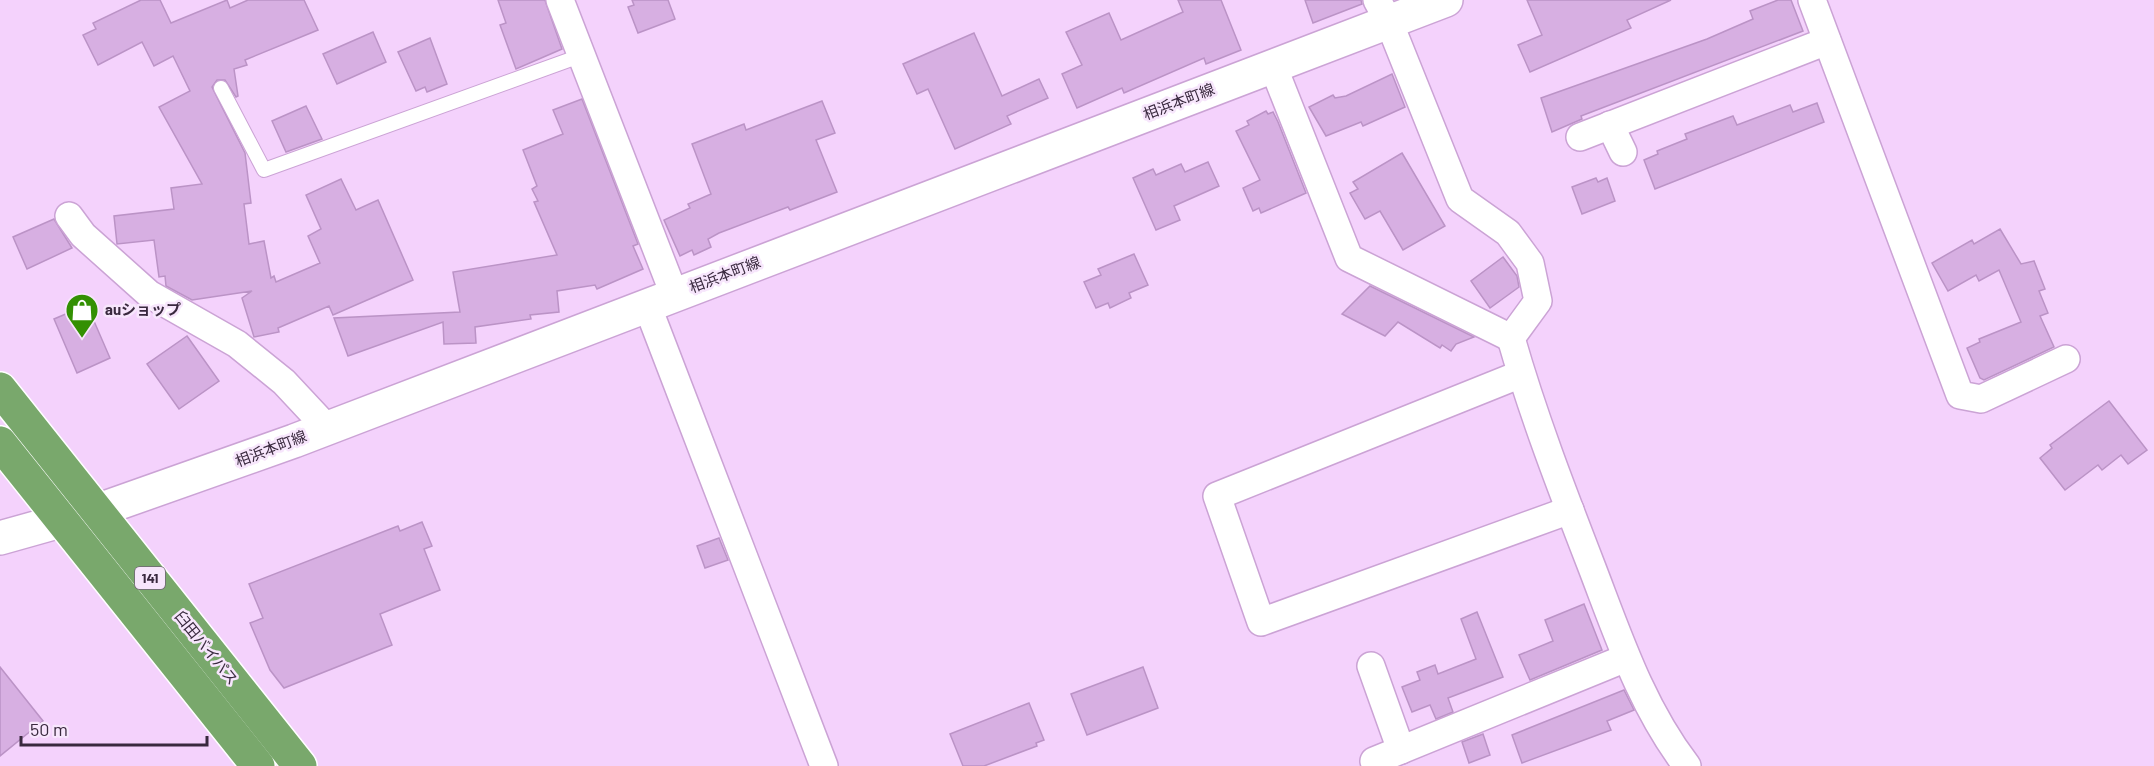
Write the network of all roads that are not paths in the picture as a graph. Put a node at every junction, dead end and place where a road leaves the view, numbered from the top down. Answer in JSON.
{"nodes":[{"id":1,"x":1446,"y":0,"type":"edge"},
{"id":2,"x":1812,"y":0,"type":"edge"},
{"id":3,"x":566,"y":2,"type":"edge"},
{"id":4,"x":1383,"y":11,"type":"edge"},
{"id":5,"x":1827,"y":41,"type":"junction"},
{"id":6,"x":580,"y":56,"type":"junction"},
{"id":7,"x":1274,"y":66,"type":"junction"},
{"id":8,"x":221,"y":88,"type":"dead end"},
{"id":9,"x":1610,"y":125,"type":"junction"},
{"id":10,"x":1580,"y":137,"type":"dead end"},
{"id":11,"x":1623,"y":152,"type":"dead end"},
{"id":12,"x":69,"y":216,"type":"dead end"},
{"id":13,"x":660,"y":300,"type":"junction"},
{"id":14,"x":1511,"y":338,"type":"junction"},
{"id":15,"x":2066,"y":359,"type":"dead end"},
{"id":16,"x":1521,"y":374,"type":"junction"},
{"id":17,"x":0,"y":389,"type":"edge"},
{"id":18,"x":327,"y":428,"type":"junction"},
{"id":19,"x":0,"y":443,"type":"edge"},
{"id":20,"x":1570,"y":510,"type":"junction"},
{"id":21,"x":96,"y":511,"type":"junction"},
{"id":22,"x":62,"y":521,"type":"junction"},
{"id":23,"x":0,"y":538,"type":"edge"},
{"id":24,"x":1626,"y":658,"type":"junction"},
{"id":25,"x":1371,"y":666,"type":"dead end"},
{"id":26,"x":1401,"y":750,"type":"junction"},
{"id":27,"x":1374,"y":761,"type":"dead end"},
{"id":28,"x":258,"y":766,"type":"edge"},
{"id":29,"x":300,"y":766,"type":"edge"},
{"id":30,"x":824,"y":766,"type":"edge"},
{"id":31,"x":1687,"y":766,"type":"edge"}],
"edges":[{"from":1,"to":4,"type":"main road","name":"相浜本町線"},
{"from":2,"to":5,"type":"street"},
{"from":3,"to":6,"type":"street"},
{"from":4,"to":7,"type":"main road","name":"相浜本町線"},
{"from":4,"to":14,"type":"street"},
{"from":5,"to":9,"type":"street"},
{"from":5,"to":15,"type":"street"},
{"from":6,"to":8,"type":"lane"},
{"from":6,"to":13,"type":"street"},
{"from":7,"to":13,"type":"main road","name":"相浜本町線"},
{"from":7,"to":14,"type":"street"},
{"from":9,"to":10,"type":"street"},
{"from":9,"to":11,"type":"street"},
{"from":12,"to":18,"type":"street"},
{"from":13,"to":18,"type":"main road","name":"相浜本町線"},
{"from":13,"to":30,"type":"street"},
{"from":14,"to":16,"type":"street"},
{"from":16,"to":20,"type":"street"},
{"from":16,"to":20,"type":"street"},
{"from":17,"to":21,"type":"highway","name":"臼田バイパス","number":"141"},
{"from":18,"to":21,"type":"main road","name":"相浜本町線"},
{"from":19,"to":22,"type":"highway","number":"141"},
{"from":20,"to":24,"type":"street"},
{"from":21,"to":22,"type":"main road","name":"相浜本町線"},
{"from":21,"to":29,"type":"highway","name":"臼田バイパス","number":"141"},
{"from":22,"to":23,"type":"main road","name":"相浜本町線"},
{"from":22,"to":28,"type":"highway","number":"141"},
{"from":24,"to":26,"type":"street"},
{"from":24,"to":31,"type":"street"},
{"from":25,"to":26,"type":"street"},
{"from":26,"to":27,"type":"street"}]}
